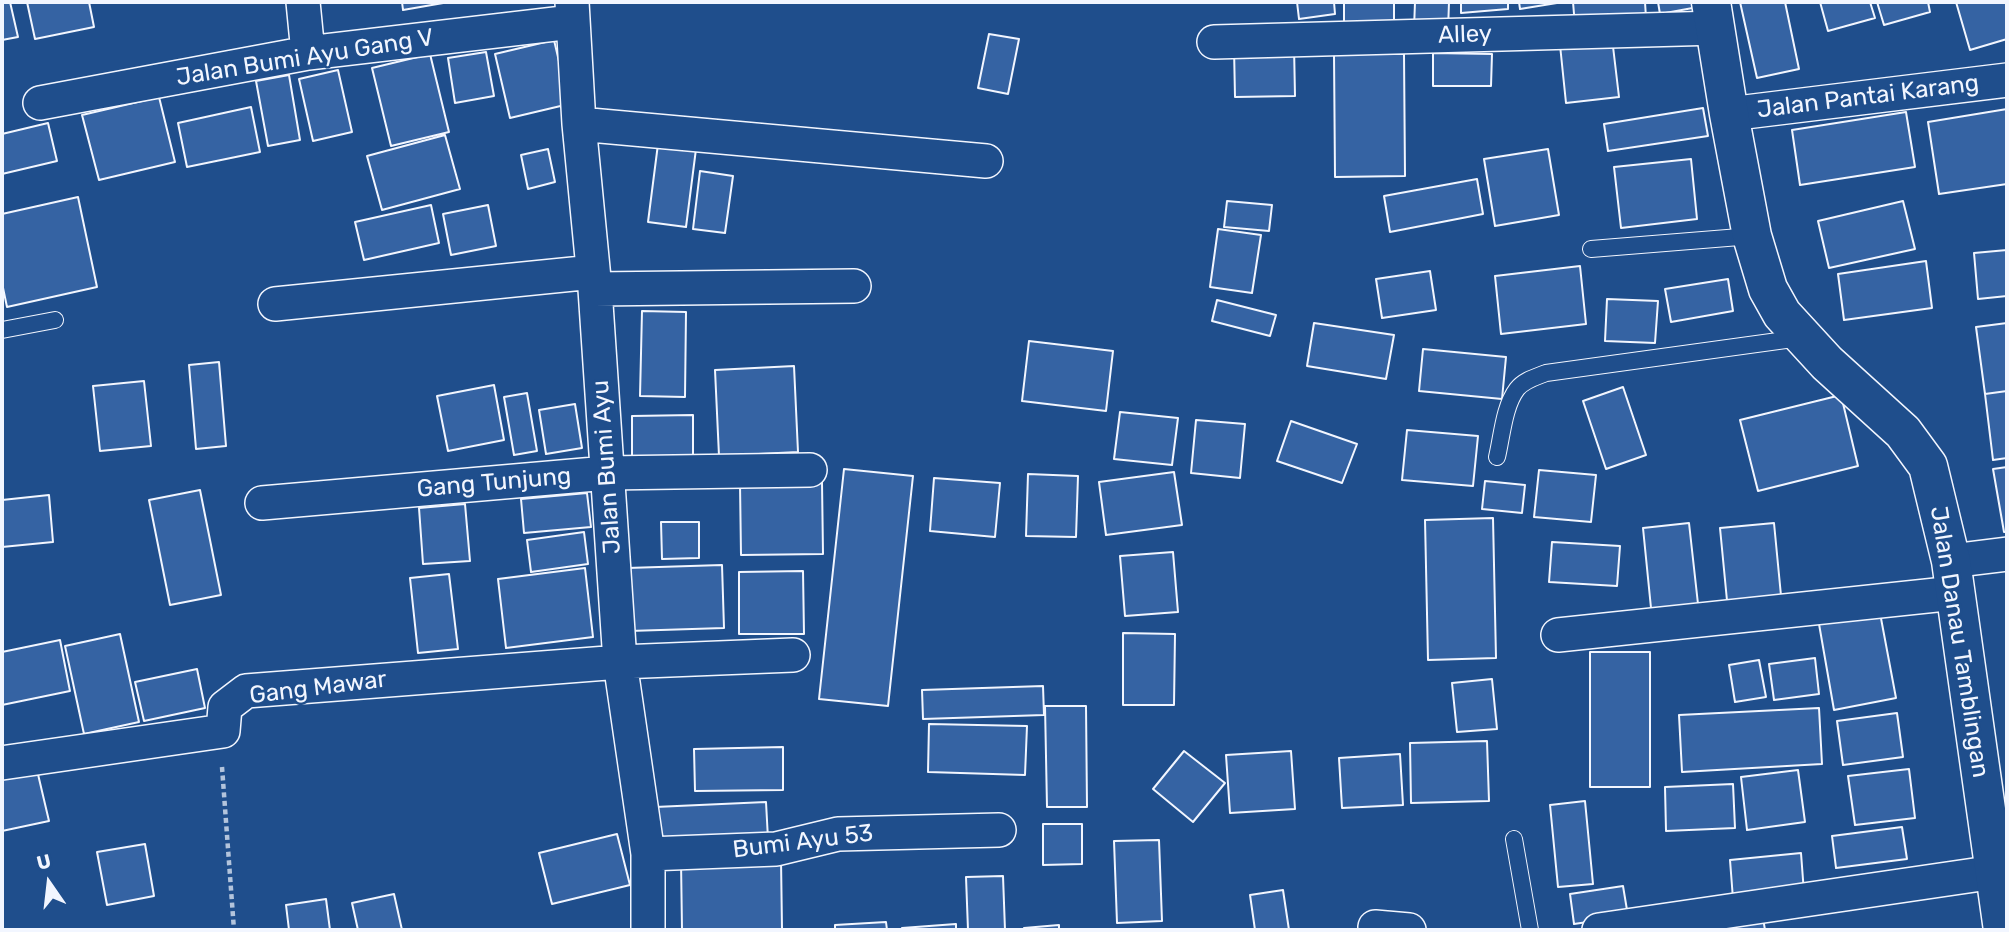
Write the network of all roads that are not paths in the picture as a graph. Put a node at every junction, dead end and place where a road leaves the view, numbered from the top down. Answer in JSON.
{"nodes":[{"id":1,"x":303,"y":2,"type":"edge"},
{"id":2,"x":572,"y":12,"type":"edge"},
{"id":3,"x":1714,"y":15,"type":"edge"},
{"id":4,"x":1214,"y":42,"type":"dead end"},
{"id":5,"x":308,"y":53,"type":"junction"},
{"id":6,"x":2007,"y":80,"type":"edge"},
{"id":7,"x":40,"y":103,"type":"dead end"},
{"id":8,"x":1729,"y":114,"type":"junction"},
{"id":9,"x":579,"y":124,"type":"junction"},
{"id":10,"x":986,"y":161,"type":"dead end"},
{"id":11,"x":1752,"y":236,"type":"junction"},
{"id":12,"x":1591,"y":249,"type":"dead end"},
{"id":13,"x":594,"y":280,"type":"junction"},
{"id":14,"x":854,"y":286,"type":"dead end"},
{"id":15,"x":275,"y":304,"type":"dead end"},
{"id":16,"x":55,"y":320,"type":"dead end"},
{"id":17,"x":2,"y":330,"type":"edge"},
{"id":18,"x":1803,"y":337,"type":"junction"},
{"id":19,"x":1497,"y":457,"type":"dead end"},
{"id":20,"x":810,"y":470,"type":"dead end"},
{"id":21,"x":607,"y":473,"type":"junction"},
{"id":22,"x":262,"y":503,"type":"dead end"},
{"id":23,"x":2007,"y":554,"type":"edge"},
{"id":24,"x":1953,"y":577,"type":"junction"},
{"id":25,"x":1558,"y":635,"type":"dead end"},
{"id":26,"x":793,"y":655,"type":"dead end"},
{"id":27,"x":620,"y":662,"type":"junction"},
{"id":28,"x":2,"y":763,"type":"edge"},
{"id":29,"x":999,"y":830,"type":"dead end"},
{"id":30,"x":1514,"y":839,"type":"dead end"},
{"id":31,"x":648,"y":854,"type":"junction"},
{"id":32,"x":1995,"y":872,"type":"junction"},
{"id":33,"x":1376,"y":927,"type":"dead end"},
{"id":34,"x":648,"y":930,"type":"edge"},
{"id":35,"x":1409,"y":930,"type":"edge"},
{"id":36,"x":1530,"y":930,"type":"edge"},
{"id":37,"x":1599,"y":930,"type":"edge"},
{"id":38,"x":2003,"y":930,"type":"edge"}],
"edges":[{"from":1,"to":5,"type":"street"},
{"from":2,"to":5,"type":"street","name":"Jalan Bumi Ayu Gang V"},
{"from":2,"to":9,"type":"street","name":"Jalan Bumi Ayu"},
{"from":3,"to":4,"type":"street","name":"Alley"},
{"from":3,"to":8,"type":"street","name":"Jalan Danau Tamblingan"},
{"from":5,"to":7,"type":"street","name":"Jalan Bumi Ayu Gang V"},
{"from":6,"to":8,"type":"street","name":"Jalan Pantai Karang"},
{"from":8,"to":11,"type":"street","name":"Jalan Danau Tamblingan"},
{"from":9,"to":10,"type":"street"},
{"from":9,"to":13,"type":"street","name":"Jalan Bumi Ayu"},
{"from":11,"to":12,"type":"lane"},
{"from":11,"to":18,"type":"street","name":"Jalan Danau Tamblingan"},
{"from":13,"to":14,"type":"street"},
{"from":13,"to":15,"type":"street"},
{"from":13,"to":21,"type":"street","name":"Jalan Bumi Ayu"},
{"from":16,"to":17,"type":"lane"},
{"from":18,"to":19,"type":"lane"},
{"from":18,"to":24,"type":"street","name":"Jalan Danau Tamblingan"},
{"from":20,"to":21,"type":"street","name":"Gang Tunjung"},
{"from":21,"to":22,"type":"street","name":"Gang Tunjung"},
{"from":21,"to":27,"type":"street","name":"Jalan Bumi Ayu"},
{"from":23,"to":24,"type":"street"},
{"from":24,"to":25,"type":"street"},
{"from":24,"to":32,"type":"street","name":"Jalan Danau Tamblingan"},
{"from":26,"to":27,"type":"street"},
{"from":27,"to":28,"type":"street","name":"Gang Mawar"},
{"from":27,"to":31,"type":"street","name":"Jalan Bumi Ayu"},
{"from":29,"to":31,"type":"street","name":"Bumi Ayu 53"},
{"from":30,"to":36,"type":"lane"},
{"from":31,"to":34,"type":"street","name":"Jalan Bumi Ayu"},
{"from":32,"to":37,"type":"street"},
{"from":32,"to":38,"type":"street","name":"Jalan Danau Tamblingan"},
{"from":33,"to":35,"type":"street"}]}
